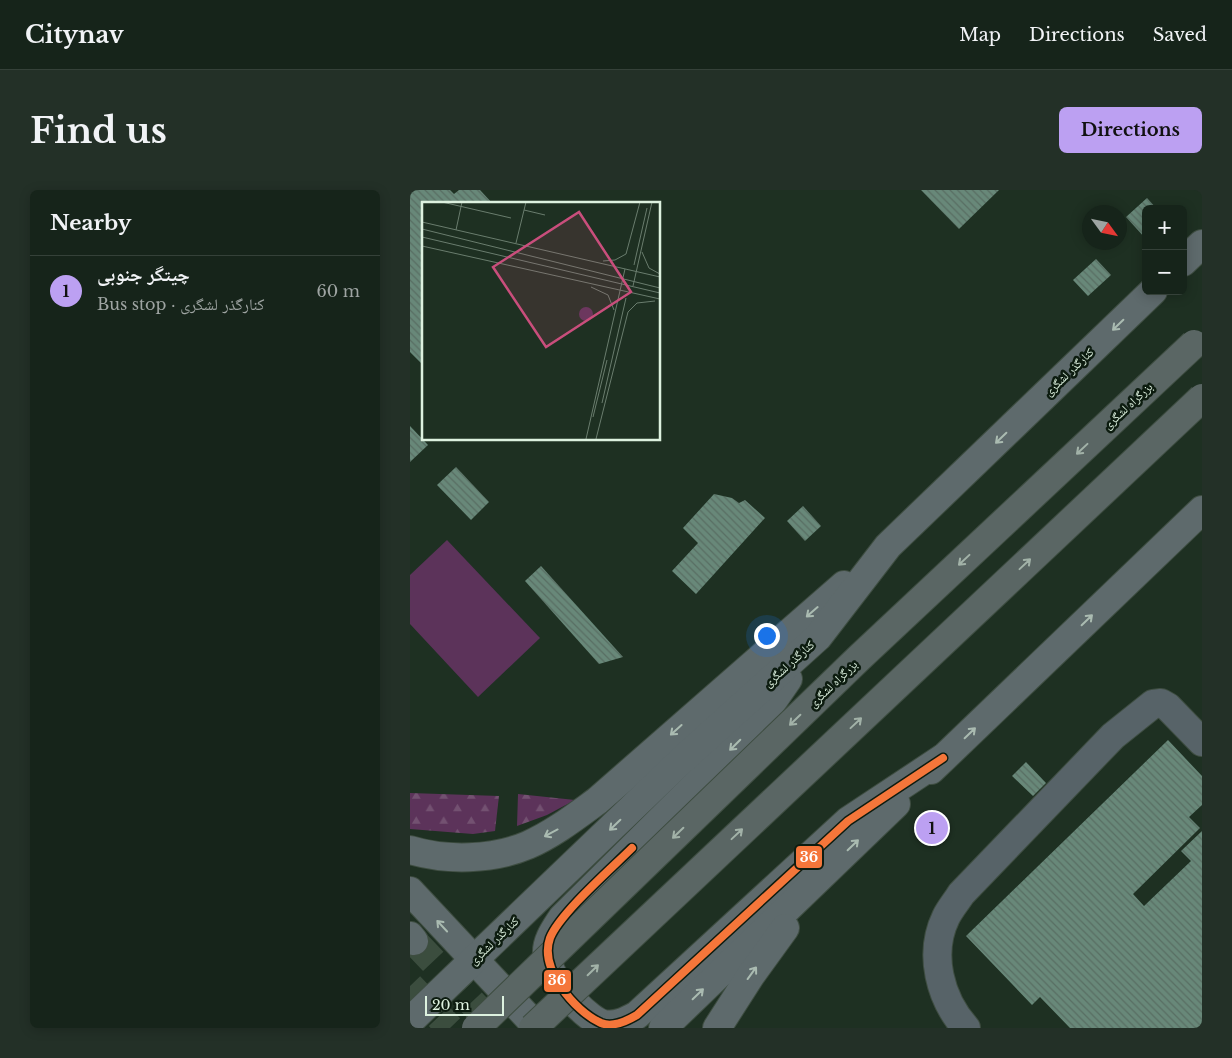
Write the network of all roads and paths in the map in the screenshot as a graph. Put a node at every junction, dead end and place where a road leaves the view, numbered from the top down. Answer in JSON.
{"nodes":[{"id":1,"x":1202,"y":244,"type":"edge"},
{"id":2,"x":1187,"y":258,"type":"edge"},
{"id":3,"x":1149,"y":295,"type":"edge"},
{"id":4,"x":1194,"y":344,"type":"dead end"},
{"id":5,"x":1202,"y":398,"type":"edge"},
{"id":6,"x":1202,"y":510,"type":"edge"},
{"id":7,"x":888,"y":546,"type":"junction"},
{"id":8,"x":818,"y":638,"type":"junction"},
{"id":9,"x":1202,"y":742,"type":"edge"},
{"id":10,"x":943,"y":758,"type":"junction"},
{"id":11,"x":410,"y":850,"type":"edge"},
{"id":12,"x":831,"y":866,"type":"junction"},
{"id":13,"x":410,"y":891,"type":"edge"},
{"id":14,"x":474,"y":960,"type":"junction"},
{"id":15,"x":410,"y":1022,"type":"edge"},
{"id":16,"x":961,"y":1026,"type":"edge"},
{"id":17,"x":476,"y":1028,"type":"edge"},
{"id":18,"x":533,"y":1028,"type":"edge"},
{"id":19,"x":538,"y":1028,"type":"edge"},
{"id":20,"x":663,"y":1028,"type":"edge"},
{"id":21,"x":716,"y":1028,"type":"edge"}],
"edges":[{"from":1,"to":2,"type":"main road"},
{"from":3,"to":7,"type":"main road","name":"کنارگذر لشگری","one_way":true},
{"from":4,"to":17,"type":"highway","name":"بزرگراه لشگری","one_way":true,"bridge":true},
{"from":18,"to":5,"type":"highway","one_way":true,"bridge":true},
{"from":10,"to":6,"type":"main road","one_way":true},
{"from":7,"to":8,"type":"main road","name":"کنارگذر لشگری"},
{"from":7,"to":11,"type":"main road","one_way":true},
{"from":8,"to":10,"type":"main road","one_way":true},
{"from":8,"to":14,"type":"main road","name":"کنارگذر لشگری","one_way":true},
{"from":9,"to":16,"type":"lane"},
{"from":12,"to":10,"type":"main road","one_way":true},
{"from":20,"to":12,"type":"main road","one_way":true},
{"from":21,"to":12,"type":"main road","one_way":true},
{"from":14,"to":13,"type":"main road","one_way":true},
{"from":14,"to":15,"type":"main road","name":"کنارگذر لشگری"},
{"from":14,"to":19,"type":"main road"}]}
